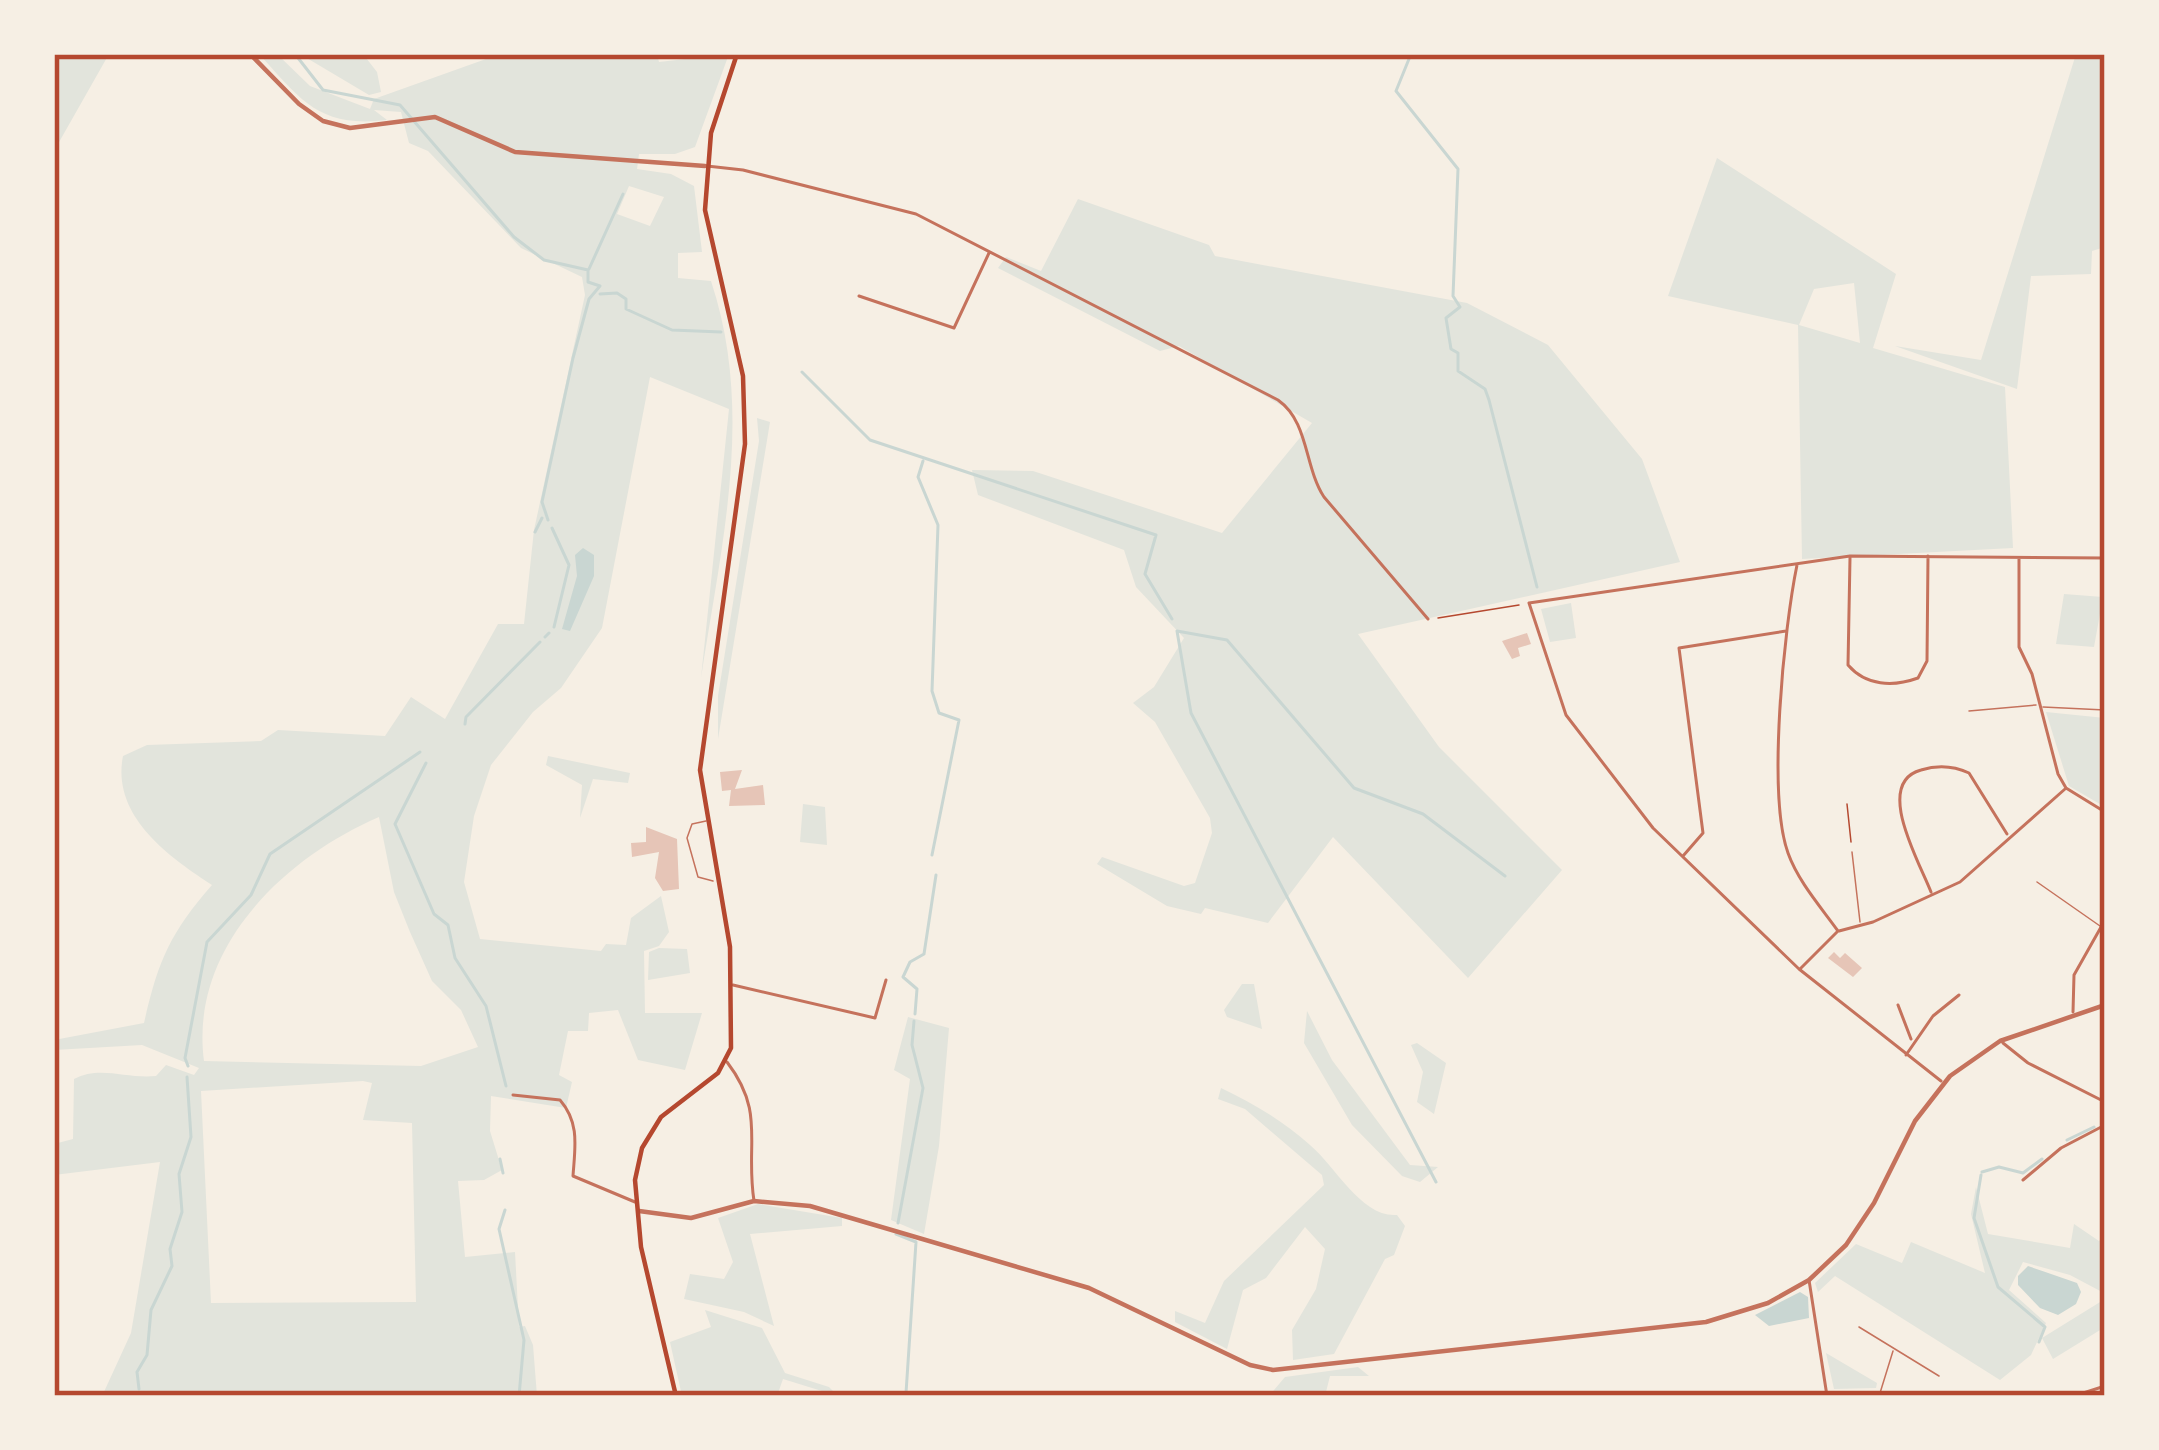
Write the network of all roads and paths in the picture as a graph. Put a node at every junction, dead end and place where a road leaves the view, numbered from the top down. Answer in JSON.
{"nodes":[{"id":1,"x":250,"y":54,"type":"edge"},
{"id":2,"x":737,"y":54,"type":"edge"},
{"id":3,"x":705,"y":166,"type":"junction"},
{"id":4,"x":989,"y":252,"type":"junction"},
{"id":5,"x":859,"y":296,"type":"dead end"},
{"id":6,"x":1928,"y":555,"type":"junction"},
{"id":7,"x":1850,"y":556,"type":"junction"},
{"id":8,"x":2019,"y":557,"type":"junction"},
{"id":9,"x":2105,"y":558,"type":"edge"},
{"id":10,"x":1798,"y":563,"type":"junction"},
{"id":11,"x":1529,"y":603,"type":"junction"},
{"id":12,"x":1428,"y":620,"type":"joint"},
{"id":13,"x":1786,"y":632,"type":"junction"},
{"id":14,"x":2040,"y":707,"type":"junction"},
{"id":15,"x":2105,"y":710,"type":"edge"},
{"id":16,"x":1969,"y":711,"type":"dead end"},
{"id":17,"x":2066,"y":788,"type":"junction"},
{"id":18,"x":1846,"y":803,"type":"dead end"},
{"id":19,"x":2105,"y":812,"type":"edge"},
{"id":20,"x":706,"y":821,"type":"junction"},
{"id":21,"x":2008,"y":835,"type":"junction"},
{"id":22,"x":1852,"y":852,"type":"joint"},
{"id":23,"x":1682,"y":858,"type":"junction"},
{"id":24,"x":718,"y":881,"type":"junction"},
{"id":25,"x":2037,"y":882,"type":"dead end"},
{"id":26,"x":1931,"y":892,"type":"junction"},
{"id":27,"x":2105,"y":920,"type":"edge"},
{"id":28,"x":1860,"y":926,"type":"junction"},
{"id":29,"x":2100,"y":926,"type":"junction"},
{"id":30,"x":1838,"y":931,"type":"junction"},
{"id":31,"x":1799,"y":969,"type":"junction"},
{"id":32,"x":886,"y":980,"type":"dead end"},
{"id":33,"x":731,"y":986,"type":"junction"},
{"id":34,"x":1959,"y":994,"type":"dead end"},
{"id":35,"x":1898,"y":1005,"type":"dead end"},
{"id":36,"x":2105,"y":1005,"type":"edge"},
{"id":37,"x":2073,"y":1014,"type":"junction"},
{"id":38,"x":1912,"y":1040,"type":"junction"},
{"id":39,"x":2000,"y":1041,"type":"junction"},
{"id":40,"x":1905,"y":1057,"type":"junction"},
{"id":41,"x":727,"y":1062,"type":"junction"},
{"id":42,"x":1943,"y":1082,"type":"junction"},
{"id":43,"x":513,"y":1095,"type":"dead end"},
{"id":44,"x":2105,"y":1102,"type":"edge"},
{"id":45,"x":2105,"y":1125,"type":"edge"},
{"id":46,"x":2023,"y":1180,"type":"dead end"},
{"id":47,"x":635,"y":1202,"type":"junction"},
{"id":48,"x":754,"y":1202,"type":"junction"},
{"id":49,"x":636,"y":1211,"type":"junction"},
{"id":50,"x":1809,"y":1280,"type":"junction"},
{"id":51,"x":1859,"y":1327,"type":"dead end"},
{"id":52,"x":1894,"y":1351,"type":"junction"},
{"id":53,"x":1939,"y":1376,"type":"dead end"},
{"id":54,"x":2105,"y":1386,"type":"edge"},
{"id":55,"x":1880,"y":1393,"type":"junction"},
{"id":56,"x":676,"y":1396,"type":"edge"},
{"id":57,"x":1827,"y":1396,"type":"edge"},
{"id":58,"x":1892,"y":1396,"type":"edge"},
{"id":59,"x":2074,"y":1396,"type":"edge"}],
"edges":[{"from":1,"to":3,"type":"street"},
{"from":2,"to":3,"type":"main road"},
{"from":3,"to":4,"type":"street"},
{"from":3,"to":20,"type":"main road"},
{"from":4,"to":5,"type":"street"},
{"from":4,"to":12,"type":"street"},
{"from":6,"to":7,"type":"street"},
{"from":6,"to":7,"type":"street"},
{"from":6,"to":8,"type":"street"},
{"from":7,"to":10,"type":"street"},
{"from":8,"to":9,"type":"street"},
{"from":8,"to":14,"type":"street"},
{"from":10,"to":11,"type":"street"},
{"from":10,"to":13,"type":"street"},
{"from":11,"to":12,"type":"path"},
{"from":11,"to":23,"type":"street"},
{"from":13,"to":23,"type":"street"},
{"from":13,"to":30,"type":"street"},
{"from":14,"to":15,"type":"lane"},
{"from":14,"to":16,"type":"lane"},
{"from":14,"to":17,"type":"street"},
{"from":17,"to":19,"type":"street"},
{"from":17,"to":21,"type":"street"},
{"from":18,"to":22,"type":"path"},
{"from":20,"to":24,"type":"main road"},
{"from":20,"to":24,"type":"lane"},
{"from":21,"to":26,"type":"street"},
{"from":21,"to":26,"type":"street"},
{"from":22,"to":28,"type":"lane"},
{"from":23,"to":31,"type":"street"},
{"from":24,"to":33,"type":"main road"},
{"from":25,"to":29,"type":"lane"},
{"from":26,"to":28,"type":"street"},
{"from":27,"to":29,"type":"street"},
{"from":28,"to":30,"type":"street"},
{"from":29,"to":37,"type":"street"},
{"from":30,"to":31,"type":"street"},
{"from":31,"to":40,"type":"street"},
{"from":32,"to":33,"type":"street"},
{"from":33,"to":41,"type":"main road"},
{"from":34,"to":38,"type":"street"},
{"from":35,"to":38,"type":"street"},
{"from":36,"to":37,"type":"street"},
{"from":37,"to":39,"type":"street"},
{"from":38,"to":40,"type":"street"},
{"from":39,"to":42,"type":"street"},
{"from":39,"to":44,"type":"street"},
{"from":40,"to":42,"type":"street"},
{"from":41,"to":47,"type":"main road"},
{"from":41,"to":48,"type":"street"},
{"from":42,"to":50,"type":"street"},
{"from":43,"to":47,"type":"street"},
{"from":45,"to":46,"type":"street"},
{"from":47,"to":49,"type":"main road"},
{"from":48,"to":49,"type":"street"},
{"from":48,"to":50,"type":"street"},
{"from":49,"to":56,"type":"main road"},
{"from":50,"to":57,"type":"street"},
{"from":51,"to":52,"type":"lane"},
{"from":52,"to":53,"type":"lane"},
{"from":52,"to":55,"type":"lane"},
{"from":54,"to":59,"type":"street"},
{"from":55,"to":57,"type":"street"},
{"from":55,"to":58,"type":"street"}]}
